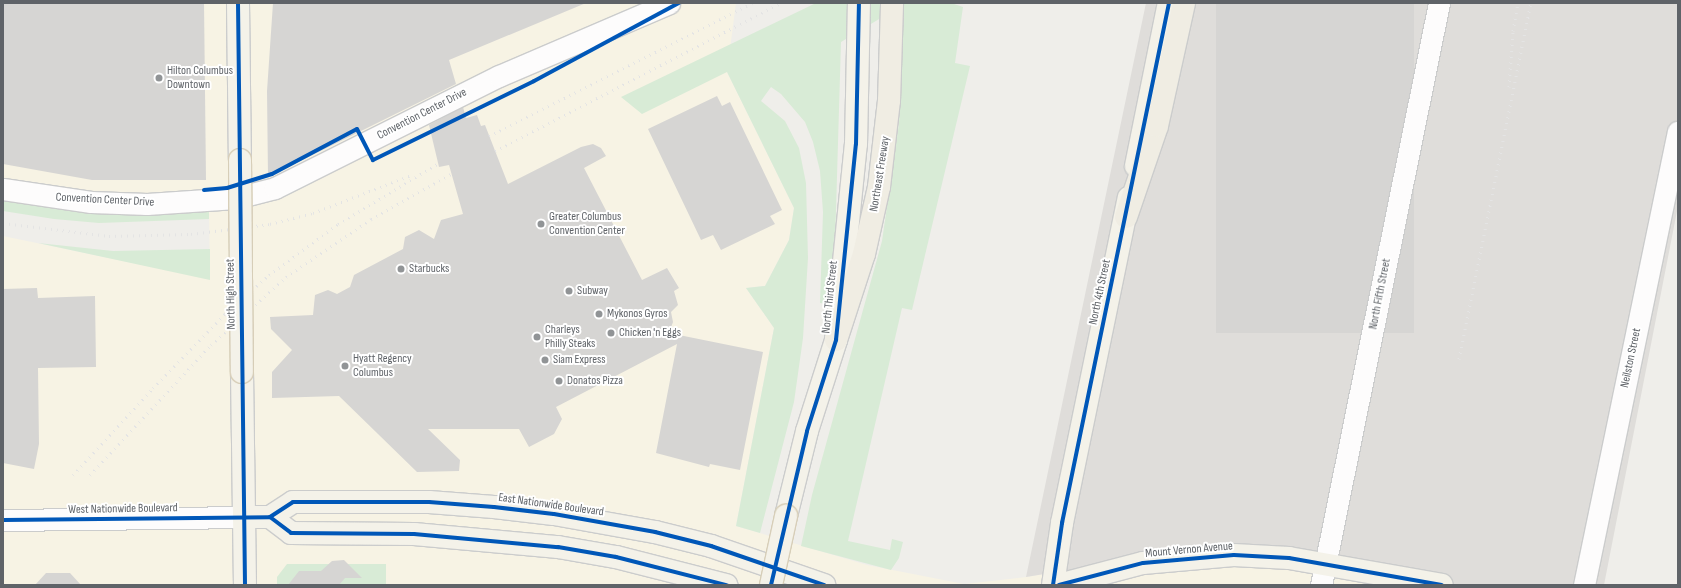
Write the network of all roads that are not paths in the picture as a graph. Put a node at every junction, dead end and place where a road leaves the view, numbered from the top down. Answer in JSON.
{"nodes":[{"id":1,"x":238,"y":3,"type":"edge"},
{"id":2,"x":669,"y":3,"type":"edge"},
{"id":3,"x":859,"y":3,"type":"edge"},
{"id":4,"x":1169,"y":3,"type":"edge"},
{"id":5,"x":1184,"y":3,"type":"edge"},
{"id":6,"x":1439,"y":3,"type":"edge"},
{"id":7,"x":892,"y":9,"type":"edge"},
{"id":8,"x":1678,"y":132,"type":"edge"},
{"id":9,"x":3,"y":190,"type":"edge"},
{"id":10,"x":1126,"y":217,"type":"junction"},
{"id":11,"x":836,"y":340,"type":"junction"},
{"id":12,"x":244,"y":517,"type":"junction"},
{"id":13,"x":270,"y":517,"type":"junction"},
{"id":14,"x":3,"y":520,"type":"edge"},
{"id":15,"x":1326,"y":563,"type":"junction"},
{"id":16,"x":245,"y":585,"type":"edge"},
{"id":17,"x":726,"y":585,"type":"edge"},
{"id":18,"x":771,"y":585,"type":"edge"},
{"id":19,"x":824,"y":585,"type":"edge"},
{"id":20,"x":1053,"y":585,"type":"edge"},
{"id":21,"x":1059,"y":585,"type":"edge"},
{"id":22,"x":1321,"y":585,"type":"edge"},
{"id":23,"x":1442,"y":585,"type":"edge"},
{"id":24,"x":1584,"y":585,"type":"edge"}],
"edges":[{"from":1,"to":12,"type":"main road","name":"North High Street","bridge":true},
{"from":2,"to":9,"type":"street","name":"Convention Center Drive"},
{"from":3,"to":11,"type":"main road","name":"North Third Street"},
{"from":4,"to":10,"type":"main road","name":"North 4th Street"},
{"from":5,"to":10,"type":"highway"},
{"from":6,"to":15,"type":"street","name":"North Fifth Street"},
{"from":7,"to":11,"type":"highway","name":"Northeast Freeway"},
{"from":8,"to":24,"type":"street","name":"Neilston Street"},
{"from":10,"to":20,"type":"main road","name":"North 4th Street"},
{"from":11,"to":18,"type":"main road","name":"North Third Street","bridge":true},
{"from":12,"to":13,"type":"main road"},
{"from":12,"to":14,"type":"street","name":"West Nationwide Boulevard"},
{"from":12,"to":16,"type":"main road","name":"North High Street"},
{"from":13,"to":17,"type":"main road"},
{"from":13,"to":19,"type":"main road","name":"East Nationwide Boulevard"},
{"from":15,"to":21,"type":"main road","name":"Mount Vernon Avenue"},
{"from":15,"to":22,"type":"street","name":"North Fifth Street"},
{"from":15,"to":23,"type":"main road","name":"Mount Vernon Avenue"}]}
